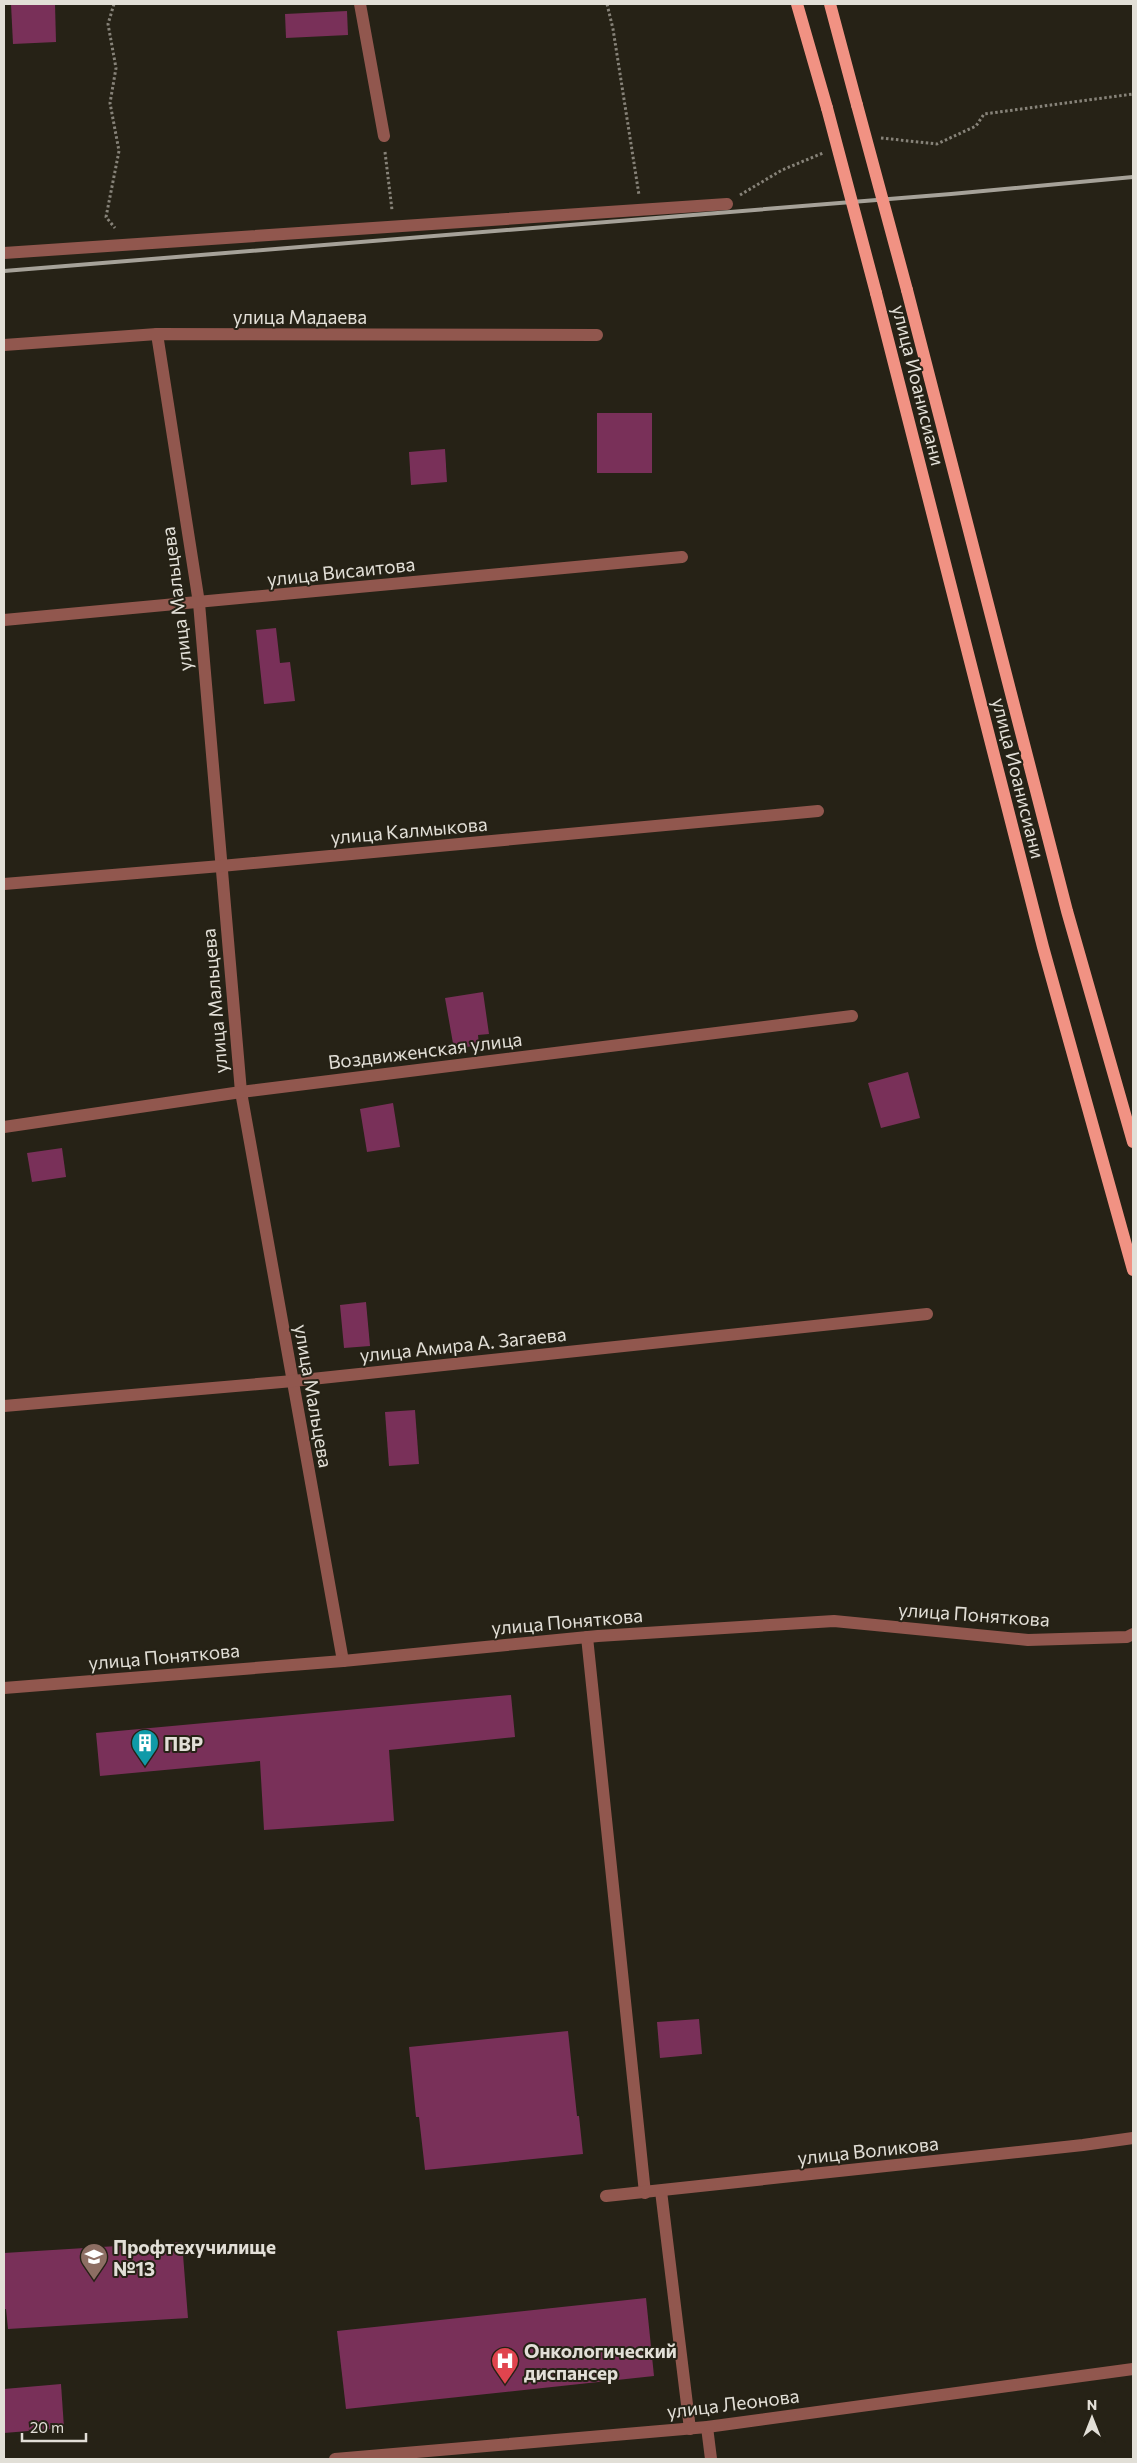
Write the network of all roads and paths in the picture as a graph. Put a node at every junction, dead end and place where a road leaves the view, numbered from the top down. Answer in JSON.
{"nodes":[{"id":1,"x":114,"y":4,"type":"edge"},
{"id":2,"x":360,"y":4,"type":"edge"},
{"id":3,"x":607,"y":4,"type":"edge"},
{"id":4,"x":797,"y":4,"type":"edge"},
{"id":5,"x":830,"y":4,"type":"edge"},
{"id":6,"x":1133,"y":94,"type":"edge"},
{"id":7,"x":384,"y":136,"type":"joint"},
{"id":8,"x":873,"y":137,"type":"dead end"},
{"id":9,"x":828,"y":151,"type":"dead end"},
{"id":10,"x":727,"y":204,"type":"joint"},
{"id":11,"x":641,"y":209,"type":"junction"},
{"id":12,"x":395,"y":227,"type":"junction"},
{"id":13,"x":127,"y":245,"type":"junction"},
{"id":14,"x":4,"y":254,"type":"edge"},
{"id":15,"x":157,"y":334,"type":"junction"},
{"id":16,"x":597,"y":335,"type":"dead end"},
{"id":17,"x":4,"y":345,"type":"edge"},
{"id":18,"x":682,"y":557,"type":"dead end"},
{"id":19,"x":199,"y":603,"type":"junction"},
{"id":20,"x":4,"y":620,"type":"edge"},
{"id":21,"x":818,"y":811,"type":"dead end"},
{"id":22,"x":221,"y":866,"type":"junction"},
{"id":23,"x":4,"y":884,"type":"edge"},
{"id":24,"x":852,"y":1016,"type":"dead end"},
{"id":25,"x":241,"y":1092,"type":"junction"},
{"id":26,"x":4,"y":1127,"type":"edge"},
{"id":27,"x":1133,"y":1142,"type":"edge"},
{"id":28,"x":1133,"y":1270,"type":"edge"},
{"id":29,"x":927,"y":1314,"type":"dead end"},
{"id":30,"x":292,"y":1381,"type":"junction"},
{"id":31,"x":4,"y":1406,"type":"edge"},
{"id":32,"x":1133,"y":1634,"type":"edge"},
{"id":33,"x":587,"y":1638,"type":"junction"},
{"id":34,"x":343,"y":1661,"type":"junction"},
{"id":35,"x":4,"y":1688,"type":"edge"},
{"id":36,"x":1133,"y":2138,"type":"edge"},
{"id":37,"x":661,"y":2191,"type":"junction"},
{"id":38,"x":645,"y":2193,"type":"junction"},
{"id":39,"x":606,"y":2196,"type":"dead end"},
{"id":40,"x":1133,"y":2369,"type":"edge"},
{"id":41,"x":707,"y":2427,"type":"junction"},
{"id":42,"x":690,"y":2429,"type":"junction"},
{"id":43,"x":361,"y":2458,"type":"edge"},
{"id":44,"x":335,"y":2459,"type":"edge"},
{"id":45,"x":711,"y":2459,"type":"edge"}],
"edges":[{"from":1,"to":13,"type":"path"},
{"from":2,"to":7,"type":"street"},
{"from":3,"to":11,"type":"path"},
{"from":4,"to":28,"type":"main road","name":"улица Иоанисиани","bridge":true},
{"from":5,"to":27,"type":"main road","name":"улица Иоанисиани","bridge":true},
{"from":6,"to":8,"type":"path"},
{"from":7,"to":12,"type":"path"},
{"from":9,"to":10,"type":"path"},
{"from":10,"to":11,"type":"street"},
{"from":11,"to":12,"type":"street"},
{"from":12,"to":13,"type":"street"},
{"from":13,"to":14,"type":"street"},
{"from":15,"to":16,"type":"street","name":"улица Мадаева"},
{"from":15,"to":17,"type":"street","name":"улица Мадаева"},
{"from":15,"to":19,"type":"street","name":"улица Мальцева"},
{"from":18,"to":19,"type":"street","name":"улица Висаитова"},
{"from":19,"to":20,"type":"street","name":"улица Висаитова"},
{"from":19,"to":22,"type":"street","name":"улица Мальцева"},
{"from":21,"to":22,"type":"street","name":"улица Калмыкова"},
{"from":22,"to":23,"type":"street","name":"улица Калмыкова"},
{"from":22,"to":25,"type":"street","name":"улица Мальцева"},
{"from":24,"to":25,"type":"street","name":"Воздвиженская улица"},
{"from":25,"to":26,"type":"street","name":"Воздвиженская улица"},
{"from":25,"to":30,"type":"street","name":"улица Мальцева"},
{"from":29,"to":30,"type":"street","name":"улица Амира А. Загаева"},
{"from":30,"to":31,"type":"street","name":"улица Амира А. Загаева"},
{"from":30,"to":34,"type":"street","name":"улица Мальцева"},
{"from":32,"to":33,"type":"street","name":"улица Поняткова"},
{"from":33,"to":34,"type":"street","name":"улица Поняткова"},
{"from":33,"to":38,"type":"street"},
{"from":34,"to":35,"type":"street","name":"улица Поняткова"},
{"from":36,"to":37,"type":"street","name":"улица Воликова"},
{"from":37,"to":38,"type":"street","name":"улица Воликова"},
{"from":37,"to":42,"type":"street"},
{"from":38,"to":39,"type":"street","name":"улица Воликова"},
{"from":40,"to":41,"type":"street","name":"улица Леонова"},
{"from":41,"to":42,"type":"street","name":"улица Леонова"},
{"from":41,"to":45,"type":"street"},
{"from":42,"to":43,"type":"street","name":"улица Леонова"},
{"from":43,"to":44,"type":"street","name":"улица Леонова"}]}
